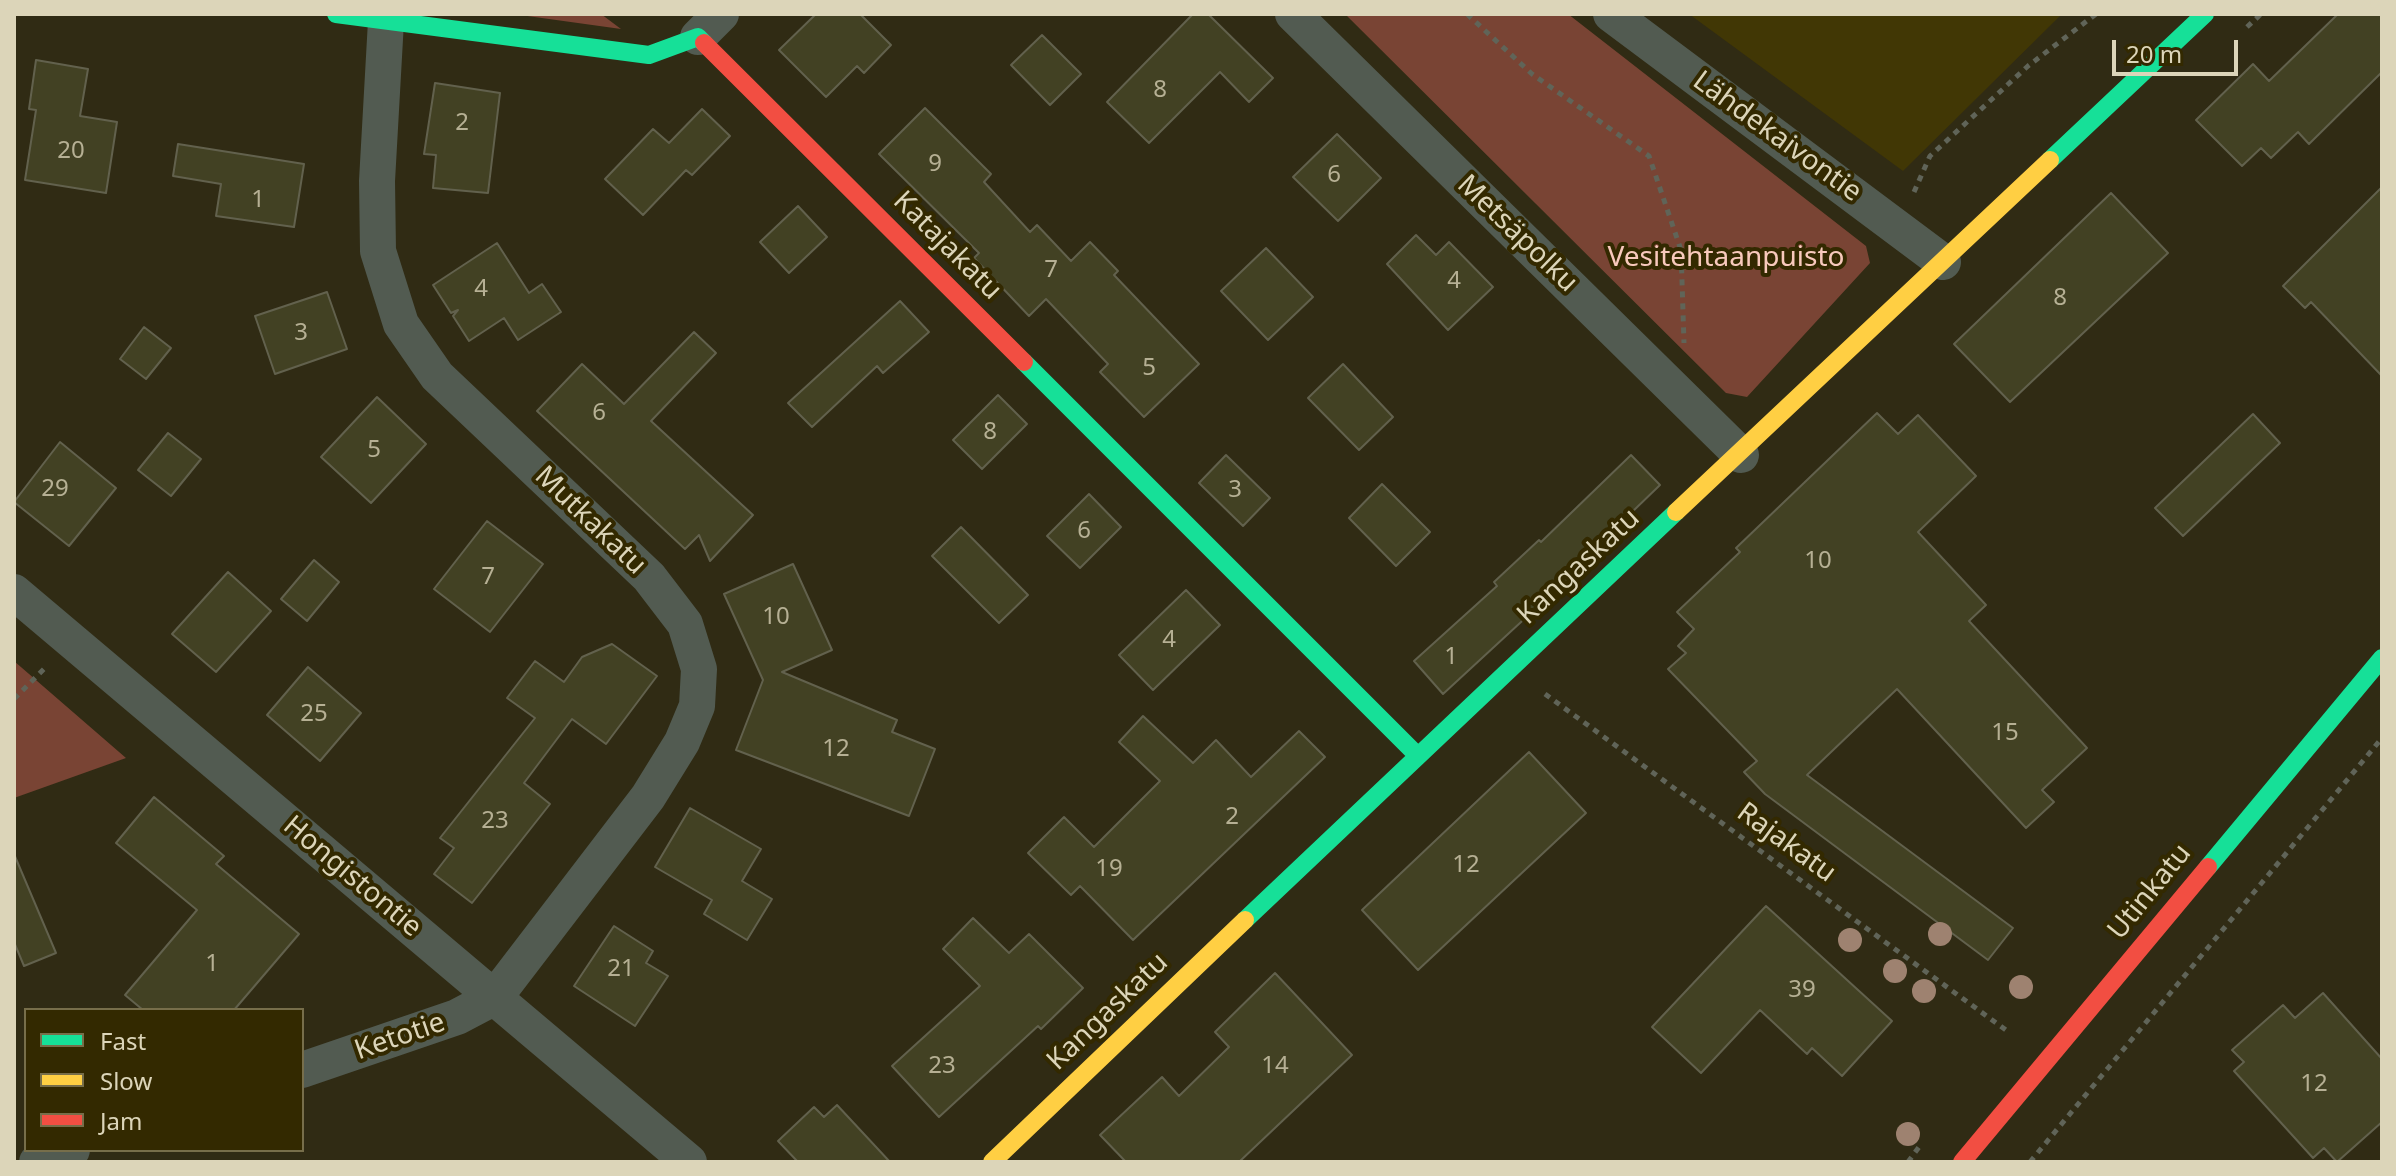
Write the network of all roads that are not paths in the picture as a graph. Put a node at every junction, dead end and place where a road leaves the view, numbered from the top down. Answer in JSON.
{"nodes":[{"id":1,"x":336,"y":14,"type":"edge"},
{"id":2,"x":1293,"y":14,"type":"edge"},
{"id":3,"x":1611,"y":14,"type":"edge"},
{"id":4,"x":2205,"y":14,"type":"edge"},
{"id":5,"x":386,"y":21,"type":"junction"},
{"id":6,"x":709,"y":26,"type":"edge"},
{"id":7,"x":1943,"y":262,"type":"junction"},
{"id":8,"x":1741,"y":455,"type":"junction"},
{"id":9,"x":14,"y":592,"type":"edge"},
{"id":10,"x":2382,"y":658,"type":"edge"},
{"id":11,"x":1417,"y":755,"type":"junction"},
{"id":12,"x":495,"y":997,"type":"junction"},
{"id":13,"x":304,"y":1069,"type":"edge"},
{"id":14,"x":66,"y":1152,"type":"edge"},
{"id":15,"x":37,"y":1162,"type":"edge"},
{"id":16,"x":689,"y":1162,"type":"edge"},
{"id":17,"x":992,"y":1162,"type":"edge"},
{"id":18,"x":1962,"y":1162,"type":"edge"}],
"edges":[{"from":1,"to":5,"type":"street","name":"Katajakatu"},
{"from":2,"to":8,"type":"street","name":"Metsäpolku"},
{"from":3,"to":7,"type":"street","name":"Lähdekaivontie"},
{"from":4,"to":7,"type":"street","name":"Kangaskatu"},
{"from":5,"to":6,"type":"street","name":"Katajakatu"},
{"from":5,"to":12,"type":"street","name":"Mutkakatu"},
{"from":6,"to":11,"type":"street","name":"Katajakatu"},
{"from":7,"to":8,"type":"street","name":"Kangaskatu"},
{"from":8,"to":11,"type":"street","name":"Kangaskatu"},
{"from":9,"to":12,"type":"street","name":"Hongistontie"},
{"from":10,"to":18,"type":"street","name":"Utinkatu"},
{"from":11,"to":17,"type":"street","name":"Kangaskatu"},
{"from":12,"to":13,"type":"street","name":"Ketotie"},
{"from":12,"to":16,"type":"street","name":"Hongistontie"},
{"from":14,"to":15,"type":"street"}]}
